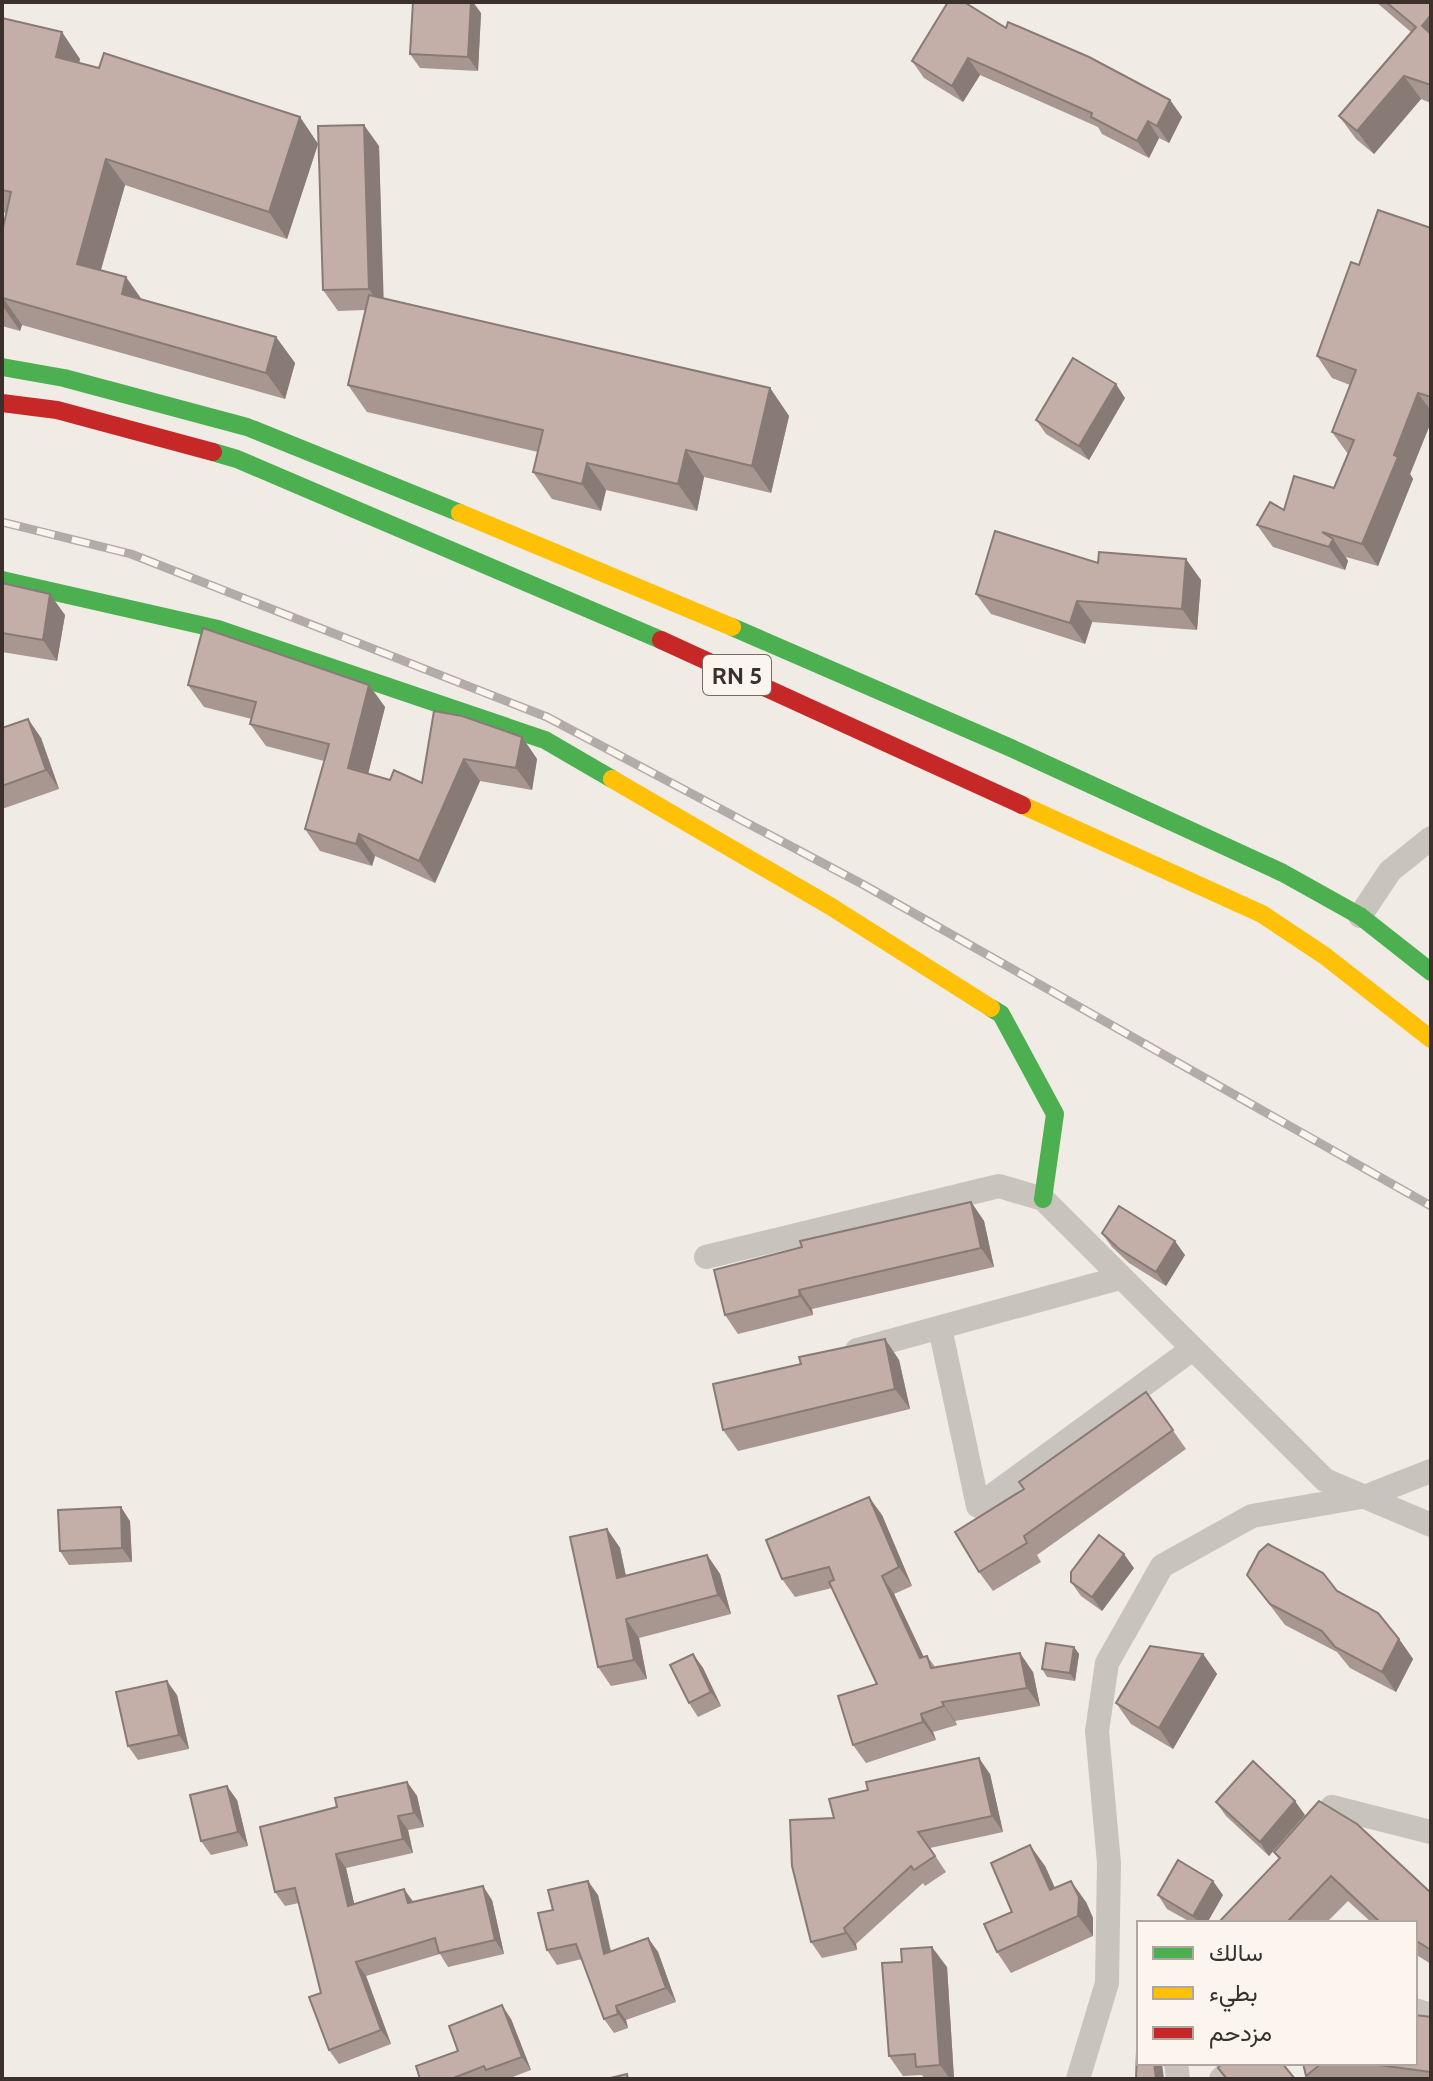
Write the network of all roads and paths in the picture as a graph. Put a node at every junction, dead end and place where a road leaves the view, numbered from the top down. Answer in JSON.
{"nodes":[{"id":1,"x":2,"y":367,"type":"edge"},
{"id":2,"x":2,"y":403,"type":"edge"},
{"id":3,"x":2,"y":580,"type":"edge"},
{"id":4,"x":1431,"y":838,"type":"edge"},
{"id":5,"x":1360,"y":916,"type":"junction"},
{"id":6,"x":1431,"y":972,"type":"edge"},
{"id":7,"x":1431,"y":1039,"type":"edge"},
{"id":8,"x":1043,"y":1199,"type":"junction"},
{"id":9,"x":706,"y":1257,"type":"dead end"},
{"id":10,"x":1120,"y":1278,"type":"junction"},
{"id":11,"x":940,"y":1328,"type":"junction"},
{"id":12,"x":1191,"y":1350,"type":"junction"},
{"id":13,"x":839,"y":1355,"type":"edge"},
{"id":14,"x":1431,"y":1471,"type":"edge"},
{"id":15,"x":1367,"y":1496,"type":"junction"},
{"id":16,"x":1431,"y":1525,"type":"edge"},
{"id":17,"x":1431,"y":1832,"type":"edge"},
{"id":18,"x":1292,"y":1853,"type":"edge"},
{"id":19,"x":1078,"y":2079,"type":"edge"}],
"edges":[{"from":1,"to":5,"type":"main road","number":"RN 5"},
{"from":2,"to":7,"type":"main road","number":"RN 5"},
{"from":3,"to":8,"type":"main road"},
{"from":4,"to":5,"type":"street"},
{"from":5,"to":6,"type":"main road","number":"RN 5"},
{"from":8,"to":9,"type":"street"},
{"from":8,"to":10,"type":"street"},
{"from":10,"to":11,"type":"street"},
{"from":10,"to":12,"type":"street"},
{"from":11,"to":12,"type":"street"},
{"from":11,"to":13,"type":"street"},
{"from":12,"to":15,"type":"street"},
{"from":14,"to":15,"type":"street"},
{"from":15,"to":16,"type":"street"},
{"from":15,"to":19,"type":"street"},
{"from":17,"to":18,"type":"street"}]}
